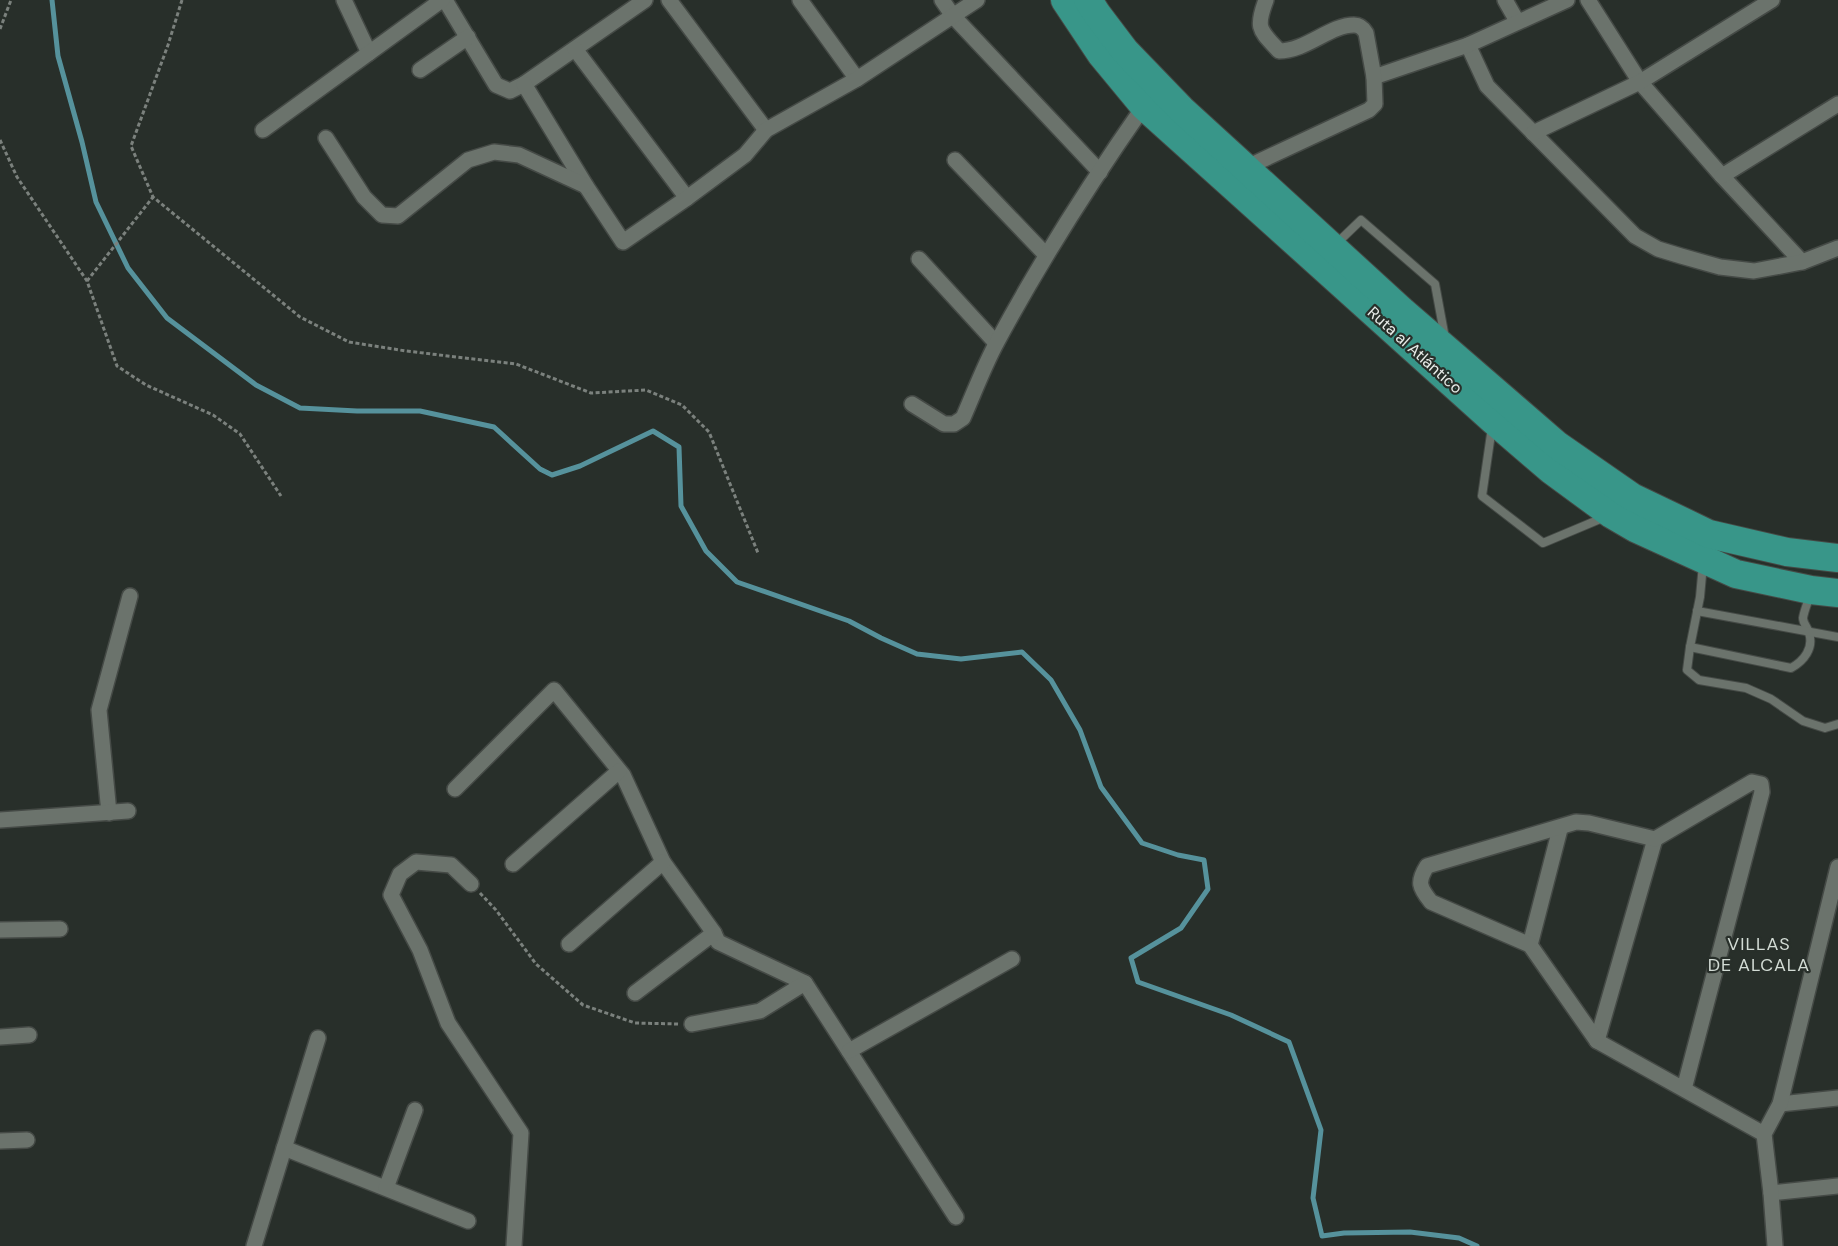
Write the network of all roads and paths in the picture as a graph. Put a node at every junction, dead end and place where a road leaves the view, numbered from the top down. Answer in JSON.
{"nodes":[{"id":1,"x":11,"y":0,"type":"edge"},
{"id":2,"x":182,"y":0,"type":"edge"},
{"id":3,"x":344,"y":0,"type":"edge"},
{"id":4,"x":645,"y":0,"type":"edge"},
{"id":5,"x":669,"y":0,"type":"edge"},
{"id":6,"x":800,"y":0,"type":"edge"},
{"id":7,"x":942,"y":0,"type":"edge"},
{"id":8,"x":977,"y":0,"type":"edge"},
{"id":9,"x":1065,"y":0,"type":"edge"},
{"id":10,"x":1088,"y":0,"type":"edge"},
{"id":11,"x":1266,"y":0,"type":"edge"},
{"id":12,"x":1505,"y":0,"type":"edge"},
{"id":13,"x":1567,"y":0,"type":"edge"},
{"id":14,"x":1588,"y":0,"type":"edge"},
{"id":15,"x":1772,"y":0,"type":"edge"},
{"id":16,"x":439,"y":1,"type":"edge"},
{"id":17,"x":953,"y":16,"type":"junction"},
{"id":18,"x":1517,"y":21,"type":"junction"},
{"id":19,"x":0,"y":29,"type":"edge"},
{"id":20,"x":468,"y":37,"type":"junction"},
{"id":21,"x":1468,"y":45,"type":"junction"},
{"id":22,"x":575,"y":49,"type":"junction"},
{"id":23,"x":369,"y":53,"type":"junction"},
{"id":24,"x":420,"y":70,"type":"dead end"},
{"id":25,"x":1374,"y":77,"type":"junction"},
{"id":26,"x":857,"y":78,"type":"junction"},
{"id":27,"x":1640,"y":82,"type":"junction"},
{"id":28,"x":524,"y":84,"type":"junction"},
{"id":29,"x":1838,"y":104,"type":"edge"},
{"id":30,"x":1144,"y":106,"type":"junction"},
{"id":31,"x":263,"y":130,"type":"dead end"},
{"id":32,"x":766,"y":130,"type":"junction"},
{"id":33,"x":1533,"y":133,"type":"junction"},
{"id":34,"x":326,"y":138,"type":"dead end"},
{"id":35,"x":0,"y":140,"type":"edge"},
{"id":36,"x":955,"y":160,"type":"dead end"},
{"id":37,"x":1245,"y":168,"type":"junction"},
{"id":38,"x":1100,"y":172,"type":"junction"},
{"id":39,"x":1722,"y":176,"type":"junction"},
{"id":40,"x":586,"y":186,"type":"junction"},
{"id":41,"x":153,"y":197,"type":"junction"},
{"id":42,"x":687,"y":198,"type":"junction"},
{"id":43,"x":1332,"y":248,"type":"junction"},
{"id":44,"x":1838,"y":248,"type":"edge"},
{"id":45,"x":1046,"y":255,"type":"junction"},
{"id":46,"x":919,"y":259,"type":"dead end"},
{"id":47,"x":1802,"y":262,"type":"junction"},
{"id":48,"x":87,"y":281,"type":"junction"},
{"id":49,"x":996,"y":343,"type":"junction"},
{"id":50,"x":1447,"y":350,"type":"junction"},
{"id":51,"x":912,"y":404,"type":"dead end"},
{"id":52,"x":1493,"y":420,"type":"junction"},
{"id":53,"x":281,"y":496,"type":"dead end"},
{"id":54,"x":1611,"y":514,"type":"junction"},
{"id":55,"x":758,"y":553,"type":"dead end"},
{"id":56,"x":1838,"y":558,"type":"edge"},
{"id":57,"x":1703,"y":560,"type":"junction"},
{"id":58,"x":1811,"y":590,"type":"junction"},
{"id":59,"x":1838,"y":592,"type":"edge"},
{"id":60,"x":130,"y":596,"type":"dead end"},
{"id":61,"x":1697,"y":610,"type":"junction"},
{"id":62,"x":1809,"y":631,"type":"junction"},
{"id":63,"x":1838,"y":637,"type":"edge"},
{"id":64,"x":1690,"y":647,"type":"junction"},
{"id":65,"x":1838,"y":724,"type":"edge"},
{"id":66,"x":619,"y":771,"type":"junction"},
{"id":67,"x":455,"y":789,"type":"dead end"},
{"id":68,"x":128,"y":811,"type":"dead end"},
{"id":69,"x":110,"y":813,"type":"junction"},
{"id":70,"x":0,"y":820,"type":"edge"},
{"id":71,"x":1560,"y":828,"type":"junction"},
{"id":72,"x":1655,"y":839,"type":"junction"},
{"id":73,"x":663,"y":862,"type":"junction"},
{"id":74,"x":513,"y":864,"type":"dead end"},
{"id":75,"x":1838,"y":868,"type":"edge"},
{"id":76,"x":471,"y":884,"type":"joint"},
{"id":77,"x":60,"y":929,"type":"dead end"},
{"id":78,"x":0,"y":930,"type":"edge"},
{"id":79,"x":714,"y":933,"type":"junction"},
{"id":80,"x":569,"y":944,"type":"dead end"},
{"id":81,"x":1530,"y":945,"type":"junction"},
{"id":82,"x":1012,"y":959,"type":"dead end"},
{"id":83,"x":806,"y":983,"type":"junction"},
{"id":84,"x":635,"y":994,"type":"dead end"},
{"id":85,"x":692,"y":1024,"type":"joint"},
{"id":86,"x":29,"y":1035,"type":"dead end"},
{"id":87,"x":0,"y":1037,"type":"edge"},
{"id":88,"x":318,"y":1038,"type":"dead end"},
{"id":89,"x":1597,"y":1041,"type":"junction"},
{"id":90,"x":849,"y":1051,"type":"junction"},
{"id":91,"x":1684,"y":1089,"type":"junction"},
{"id":92,"x":1838,"y":1098,"type":"edge"},
{"id":93,"x":1780,"y":1104,"type":"junction"},
{"id":94,"x":415,"y":1110,"type":"dead end"},
{"id":95,"x":1764,"y":1134,"type":"junction"},
{"id":96,"x":27,"y":1140,"type":"dead end"},
{"id":97,"x":0,"y":1141,"type":"edge"},
{"id":98,"x":284,"y":1148,"type":"junction"},
{"id":99,"x":1838,"y":1186,"type":"edge"},
{"id":100,"x":386,"y":1188,"type":"junction"},
{"id":101,"x":1771,"y":1192,"type":"junction"},
{"id":102,"x":956,"y":1217,"type":"dead end"},
{"id":103,"x":468,"y":1220,"type":"dead end"},
{"id":104,"x":257,"y":1245,"type":"edge"},
{"id":105,"x":514,"y":1246,"type":"edge"},
{"id":106,"x":1775,"y":1246,"type":"edge"}],
"edges":[{"from":1,"to":19,"type":"path"},
{"from":2,"to":41,"type":"path"},
{"from":3,"to":23,"type":"street"},
{"from":4,"to":22,"type":"street"},
{"from":5,"to":32,"type":"street"},
{"from":6,"to":26,"type":"street"},
{"from":7,"to":17,"type":"street"},
{"from":8,"to":17,"type":"street"},
{"from":9,"to":30,"type":"highway","name":"Ruta al Atlántico"},
{"from":10,"to":37,"type":"highway","name":"Ruta al Atlántico"},
{"from":11,"to":25,"type":"street"},
{"from":12,"to":18,"type":"street"},
{"from":13,"to":18,"type":"street"},
{"from":14,"to":27,"type":"street"},
{"from":15,"to":27,"type":"street"},
{"from":16,"to":20,"type":"street"},
{"from":16,"to":23,"type":"street"},
{"from":17,"to":26,"type":"street"},
{"from":17,"to":38,"type":"street"},
{"from":18,"to":21,"type":"street"},
{"from":20,"to":24,"type":"street"},
{"from":20,"to":28,"type":"street"},
{"from":21,"to":25,"type":"street"},
{"from":21,"to":33,"type":"street"},
{"from":22,"to":28,"type":"street"},
{"from":22,"to":42,"type":"street"},
{"from":23,"to":31,"type":"street"},
{"from":25,"to":37,"type":"street"},
{"from":26,"to":32,"type":"street"},
{"from":27,"to":33,"type":"street"},
{"from":27,"to":39,"type":"street"},
{"from":28,"to":40,"type":"street"},
{"from":29,"to":39,"type":"street"},
{"from":30,"to":38,"type":"street"},
{"from":30,"to":52,"type":"highway","name":"Ruta al Atlántico"},
{"from":32,"to":42,"type":"street"},
{"from":33,"to":47,"type":"street"},
{"from":34,"to":40,"type":"street"},
{"from":35,"to":48,"type":"path"},
{"from":36,"to":45,"type":"street"},
{"from":37,"to":43,"type":"highway","name":"Ruta al Atlántico"},
{"from":38,"to":45,"type":"street"},
{"from":39,"to":47,"type":"street"},
{"from":40,"to":42,"type":"street"},
{"from":41,"to":48,"type":"path"},
{"from":41,"to":55,"type":"path"},
{"from":43,"to":50,"type":"highway","name":"Ruta al Atlántico"},
{"from":43,"to":50,"type":"lane"},
{"from":44,"to":47,"type":"street"},
{"from":45,"to":49,"type":"street"},
{"from":46,"to":49,"type":"street"},
{"from":48,"to":53,"type":"path"},
{"from":49,"to":51,"type":"street"},
{"from":50,"to":56,"type":"highway","name":"Ruta al Atlántico"},
{"from":52,"to":54,"type":"highway","name":"Ruta al Atlántico"},
{"from":52,"to":54,"type":"lane"},
{"from":54,"to":57,"type":"highway","name":"Ruta al Atlántico"},
{"from":57,"to":58,"type":"highway","name":"Ruta al Atlántico"},
{"from":57,"to":61,"type":"lane"},
{"from":58,"to":59,"type":"highway","name":"Ruta al Atlántico"},
{"from":58,"to":62,"type":"lane"},
{"from":60,"to":69,"type":"street"},
{"from":61,"to":62,"type":"lane"},
{"from":61,"to":64,"type":"lane"},
{"from":62,"to":63,"type":"lane"},
{"from":62,"to":64,"type":"lane"},
{"from":64,"to":65,"type":"lane"},
{"from":66,"to":67,"type":"street"},
{"from":66,"to":73,"type":"street"},
{"from":66,"to":74,"type":"street"},
{"from":68,"to":69,"type":"street"},
{"from":69,"to":70,"type":"street"},
{"from":71,"to":72,"type":"street"},
{"from":71,"to":81,"type":"street"},
{"from":71,"to":81,"type":"street"},
{"from":72,"to":89,"type":"street"},
{"from":72,"to":91,"type":"street"},
{"from":73,"to":79,"type":"street"},
{"from":73,"to":80,"type":"street"},
{"from":75,"to":93,"type":"street"},
{"from":76,"to":85,"type":"path"},
{"from":76,"to":105,"type":"street"},
{"from":77,"to":78,"type":"street"},
{"from":79,"to":83,"type":"street"},
{"from":79,"to":84,"type":"street"},
{"from":81,"to":89,"type":"street"},
{"from":82,"to":90,"type":"street"},
{"from":83,"to":85,"type":"street"},
{"from":83,"to":90,"type":"street"},
{"from":86,"to":87,"type":"street"},
{"from":88,"to":98,"type":"street"},
{"from":89,"to":91,"type":"street"},
{"from":90,"to":102,"type":"street"},
{"from":91,"to":95,"type":"street"},
{"from":92,"to":93,"type":"street"},
{"from":93,"to":95,"type":"street"},
{"from":94,"to":100,"type":"street"},
{"from":95,"to":101,"type":"street"},
{"from":96,"to":97,"type":"street"},
{"from":98,"to":100,"type":"street"},
{"from":98,"to":104,"type":"street"},
{"from":99,"to":101,"type":"street"},
{"from":100,"to":103,"type":"street"},
{"from":101,"to":106,"type":"street"}]}
